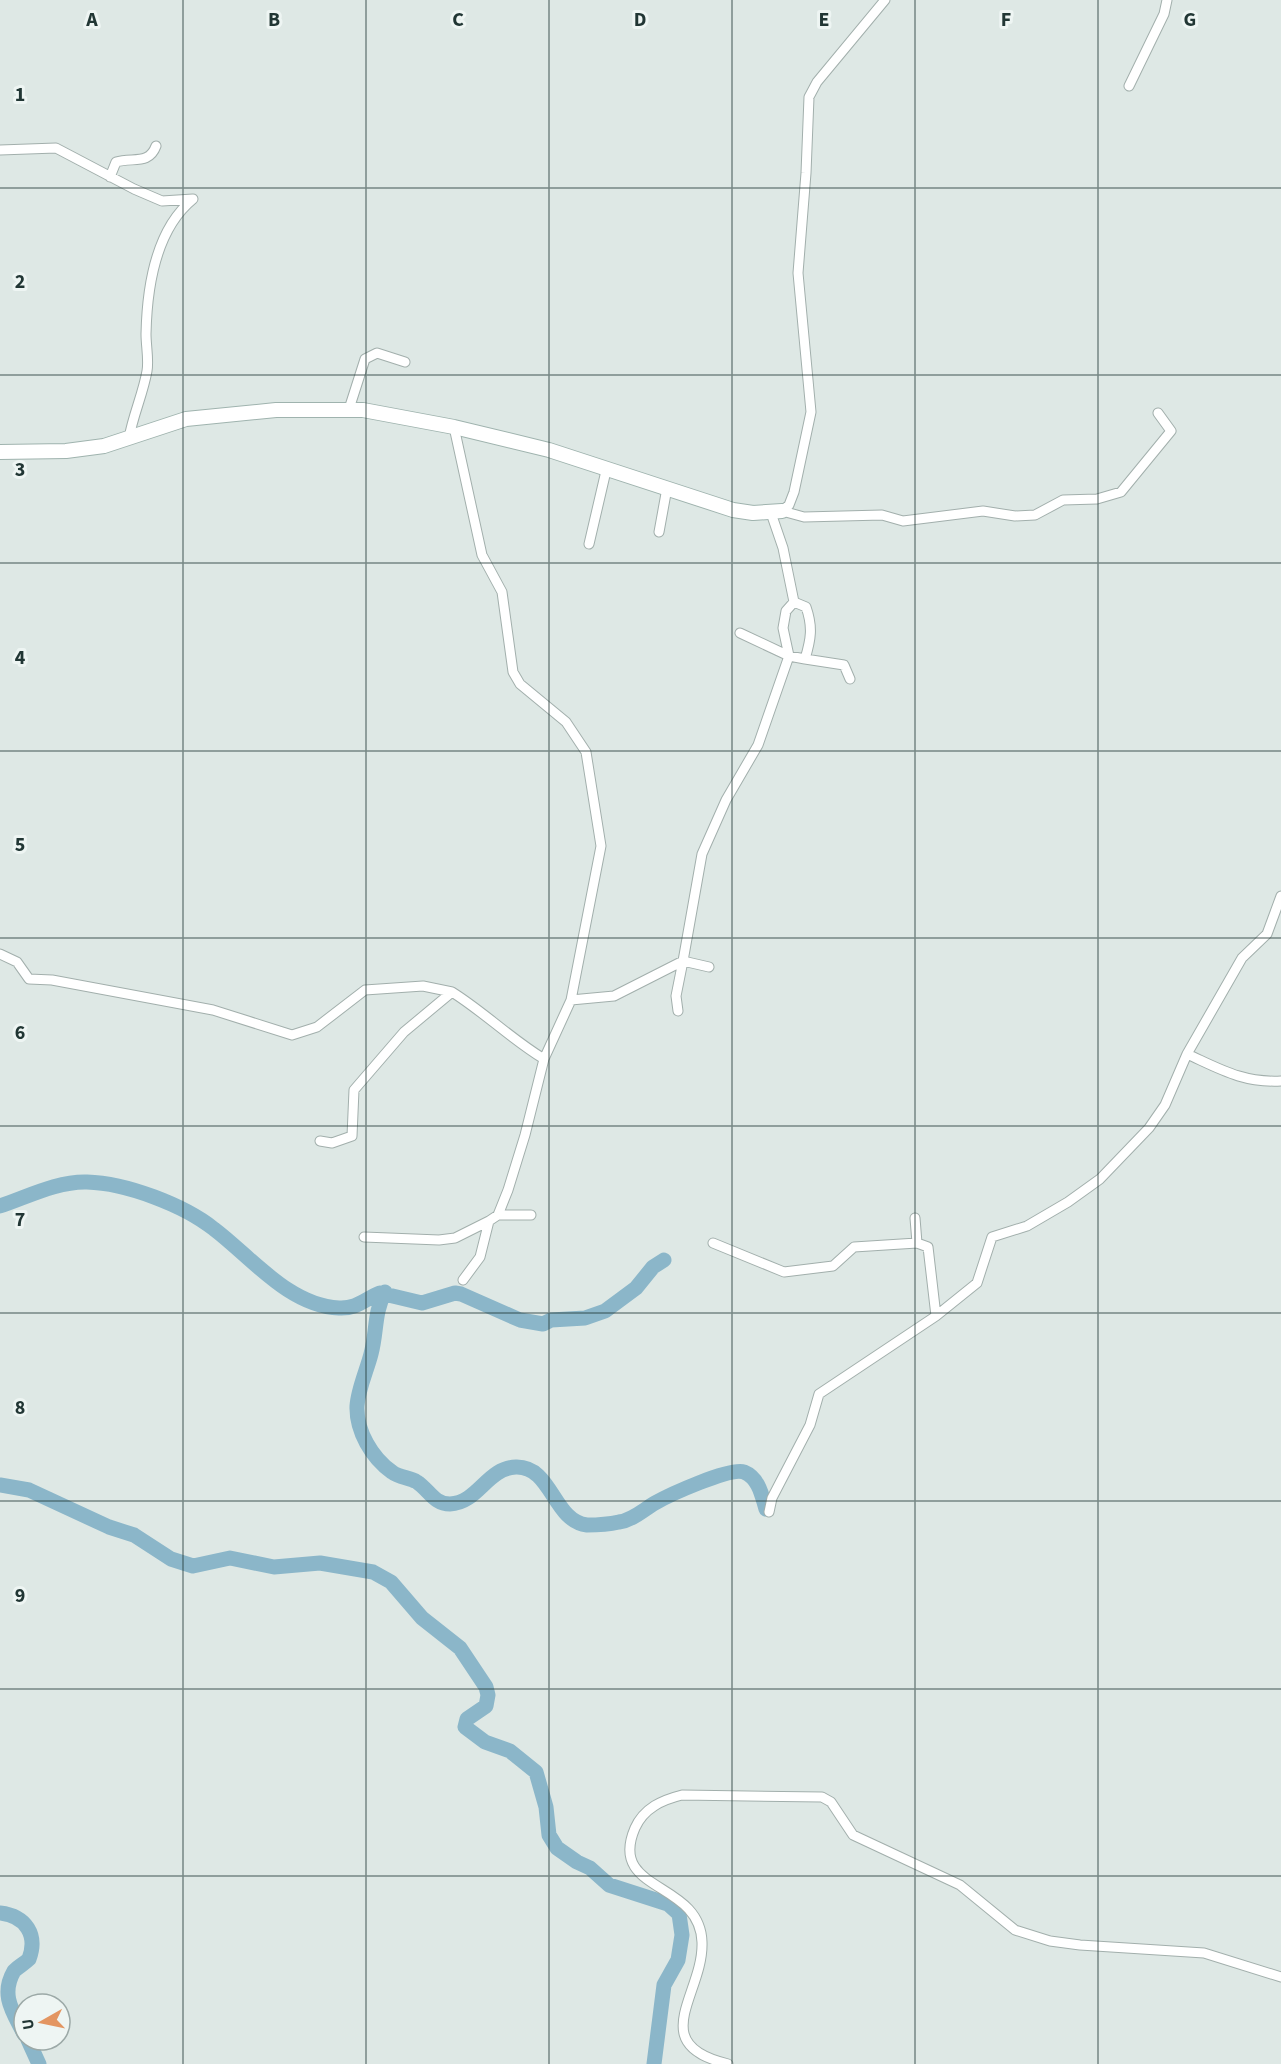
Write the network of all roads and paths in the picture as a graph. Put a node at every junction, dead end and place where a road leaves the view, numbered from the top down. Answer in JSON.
{"nodes":[{"id":1,"x":885,"y":0,"type":"edge"},
{"id":2,"x":1167,"y":0,"type":"edge"},
{"id":3,"x":1129,"y":86,"type":"dead end"},
{"id":4,"x":156,"y":146,"type":"dead end"},
{"id":5,"x":0,"y":150,"type":"edge"},
{"id":6,"x":110,"y":177,"type":"junction"},
{"id":7,"x":162,"y":201,"type":"junction"},
{"id":8,"x":174,"y":217,"type":"junction"},
{"id":9,"x":405,"y":362,"type":"dead end"},
{"id":10,"x":349,"y":409,"type":"junction"},
{"id":11,"x":1158,"y":412,"type":"dead end"},
{"id":12,"x":454,"y":427,"type":"junction"},
{"id":13,"x":129,"y":438,"type":"junction"},
{"id":14,"x":0,"y":452,"type":"edge"},
{"id":15,"x":606,"y":471,"type":"junction"},
{"id":16,"x":667,"y":488,"type":"junction"},
{"id":17,"x":777,"y":512,"type":"junction"},
{"id":18,"x":659,"y":532,"type":"dead end"},
{"id":19,"x":589,"y":544,"type":"dead end"},
{"id":20,"x":794,"y":602,"type":"junction"},
{"id":21,"x":740,"y":633,"type":"dead end"},
{"id":22,"x":789,"y":656,"type":"junction"},
{"id":23,"x":805,"y":659,"type":"junction"},
{"id":24,"x":850,"y":679,"type":"dead end"},
{"id":25,"x":1281,"y":896,"type":"edge"},
{"id":26,"x":0,"y":954,"type":"edge"},
{"id":27,"x":683,"y":961,"type":"junction"},
{"id":28,"x":709,"y":967,"type":"dead end"},
{"id":29,"x":452,"y":992,"type":"junction"},
{"id":30,"x":571,"y":1000,"type":"junction"},
{"id":31,"x":678,"y":1011,"type":"dead end"},
{"id":32,"x":1187,"y":1054,"type":"junction"},
{"id":33,"x":544,"y":1059,"type":"junction"},
{"id":34,"x":1281,"y":1081,"type":"edge"},
{"id":35,"x":320,"y":1141,"type":"dead end"},
{"id":36,"x":498,"y":1215,"type":"junction"},
{"id":37,"x":531,"y":1215,"type":"dead end"},
{"id":38,"x":915,"y":1218,"type":"dead end"},
{"id":39,"x":489,"y":1221,"type":"junction"},
{"id":40,"x":364,"y":1237,"type":"dead end"},
{"id":41,"x":713,"y":1243,"type":"dead end"},
{"id":42,"x":917,"y":1243,"type":"junction"},
{"id":43,"x":463,"y":1280,"type":"dead end"},
{"id":44,"x":936,"y":1316,"type":"junction"},
{"id":45,"x":769,"y":1512,"type":"dead end"},
{"id":46,"x":1281,"y":1977,"type":"edge"},
{"id":47,"x":728,"y":2064,"type":"edge"}],
"edges":[{"from":1,"to":17,"type":"street"},
{"from":2,"to":3,"type":"street"},
{"from":4,"to":6,"type":"street"},
{"from":5,"to":6,"type":"street"},
{"from":6,"to":7,"type":"street"},
{"from":7,"to":8,"type":"street"},
{"from":7,"to":8,"type":"street"},
{"from":8,"to":13,"type":"street"},
{"from":9,"to":10,"type":"street"},
{"from":10,"to":12,"type":"street"},
{"from":10,"to":13,"type":"street"},
{"from":11,"to":17,"type":"street"},
{"from":12,"to":15,"type":"street"},
{"from":12,"to":30,"type":"street"},
{"from":13,"to":14,"type":"street"},
{"from":15,"to":16,"type":"street"},
{"from":15,"to":19,"type":"street"},
{"from":16,"to":17,"type":"street"},
{"from":16,"to":18,"type":"street"},
{"from":17,"to":20,"type":"street"},
{"from":20,"to":22,"type":"street"},
{"from":20,"to":23,"type":"street"},
{"from":21,"to":22,"type":"street"},
{"from":22,"to":23,"type":"street"},
{"from":22,"to":27,"type":"street"},
{"from":23,"to":24,"type":"street"},
{"from":25,"to":32,"type":"street"},
{"from":26,"to":29,"type":"street"},
{"from":27,"to":28,"type":"street"},
{"from":27,"to":30,"type":"street"},
{"from":27,"to":31,"type":"street"},
{"from":29,"to":33,"type":"street"},
{"from":29,"to":35,"type":"street"},
{"from":30,"to":33,"type":"street"},
{"from":32,"to":34,"type":"street"},
{"from":32,"to":44,"type":"street"},
{"from":33,"to":36,"type":"street"},
{"from":36,"to":37,"type":"street"},
{"from":36,"to":39,"type":"street"},
{"from":38,"to":42,"type":"street"},
{"from":39,"to":40,"type":"street"},
{"from":39,"to":43,"type":"street"},
{"from":41,"to":42,"type":"street"},
{"from":42,"to":44,"type":"street"},
{"from":44,"to":45,"type":"street"},
{"from":46,"to":47,"type":"street"}]}
